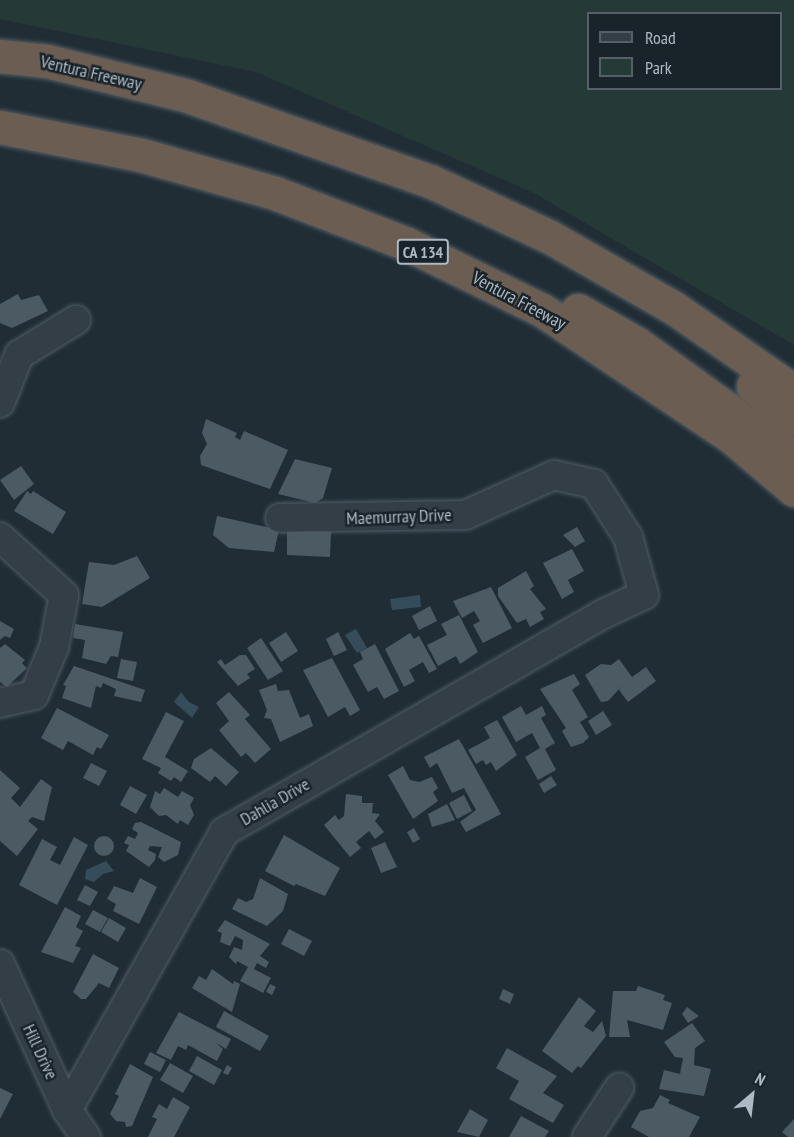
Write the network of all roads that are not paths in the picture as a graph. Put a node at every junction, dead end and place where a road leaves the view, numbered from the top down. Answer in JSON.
{"nodes":[{"id":1,"x":0,"y":56,"type":"edge"},
{"id":2,"x":0,"y":103,"type":"edge"},
{"id":3,"x":0,"y":127,"type":"edge"},
{"id":4,"x":295,"y":132,"type":"junction"},
{"id":5,"x":76,"y":320,"type":"dead end"},
{"id":6,"x":794,"y":391,"type":"edge"},
{"id":7,"x":0,"y":403,"type":"edge"},
{"id":8,"x":794,"y":418,"type":"edge"},
{"id":9,"x":794,"y":457,"type":"edge"},
{"id":10,"x":794,"y":490,"type":"edge"},
{"id":11,"x":280,"y":518,"type":"dead end"},
{"id":12,"x":0,"y":537,"type":"edge"},
{"id":13,"x":603,"y":614,"type":"joint"},
{"id":14,"x":0,"y":704,"type":"edge"},
{"id":15,"x":0,"y":964,"type":"edge"},
{"id":16,"x":7,"y":1003,"type":"edge"},
{"id":17,"x":619,"y":1088,"type":"dead end"},
{"id":18,"x":67,"y":1110,"type":"junction"},
{"id":19,"x":86,"y":1137,"type":"edge"},
{"id":20,"x":587,"y":1137,"type":"edge"}],
"edges":[{"from":1,"to":4,"type":"highway","name":"Ventura Freeway"},
{"from":2,"to":9,"type":"highway"},
{"from":3,"to":10,"type":"highway","name":"Ventura Freeway","number":"CA 134"},
{"from":4,"to":6,"type":"highway","name":"Ventura Freeway"},
{"from":4,"to":8,"type":"highway"},
{"from":5,"to":7,"type":"street"},
{"from":11,"to":13,"type":"street","name":"Maemurray Drive"},
{"from":12,"to":14,"type":"street"},
{"from":13,"to":18,"type":"street","name":"Dahlia Drive"},
{"from":15,"to":16,"type":"street","name":"Hill Drive"},
{"from":16,"to":18,"type":"street","name":"Hill Drive"},
{"from":17,"to":20,"type":"street"},
{"from":18,"to":19,"type":"street","name":"Hill Drive"}]}
